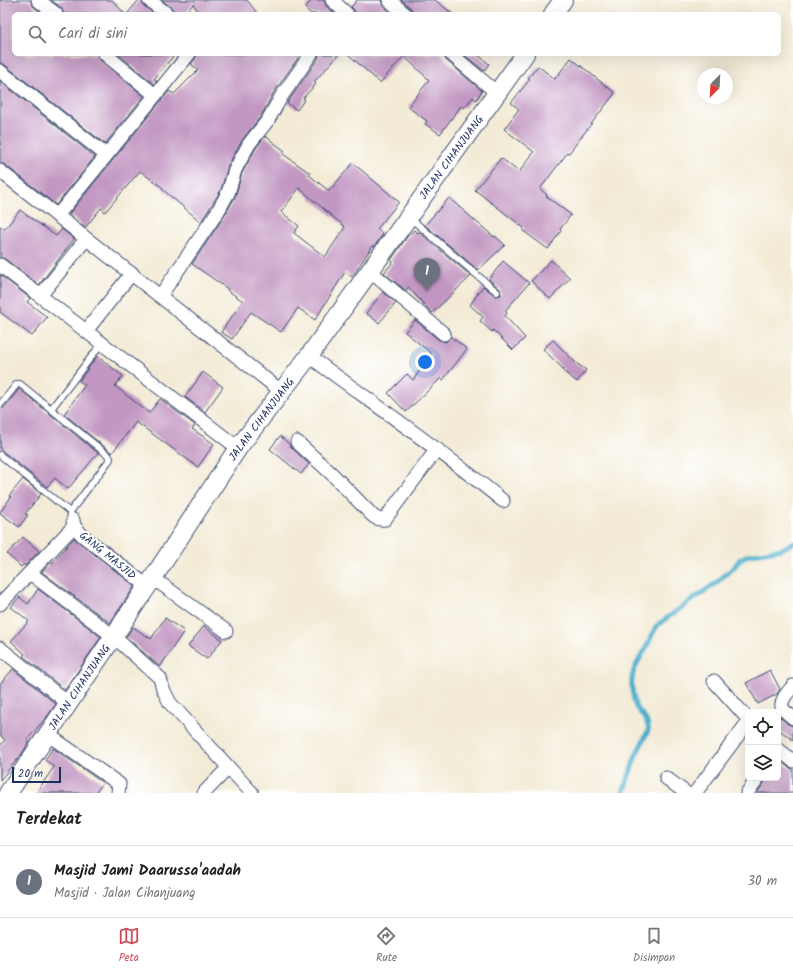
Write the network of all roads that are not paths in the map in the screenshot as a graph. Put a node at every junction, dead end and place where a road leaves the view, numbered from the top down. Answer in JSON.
{"nodes":[{"id":1,"x":38,"y":0,"type":"edge"},
{"id":2,"x":149,"y":0,"type":"edge"},
{"id":3,"x":332,"y":0,"type":"edge"},
{"id":4,"x":563,"y":0,"type":"edge"},
{"id":5,"x":53,"y":12,"type":"edge"},
{"id":6,"x":164,"y":12,"type":"edge"},
{"id":7,"x":347,"y":12,"type":"edge"},
{"id":8,"x":554,"y":12,"type":"edge"},
{"id":9,"x":107,"y":56,"type":"edge"},
{"id":10,"x":187,"y":56,"type":"edge"},
{"id":11,"x":310,"y":56,"type":"edge"},
{"id":12,"x":454,"y":56,"type":"edge"},
{"id":13,"x":524,"y":56,"type":"edge"},
{"id":14,"x":0,"y":71,"type":"edge"},
{"id":15,"x":497,"y":93,"type":"junction"},
{"id":16,"x":155,"y":95,"type":"junction"},
{"id":17,"x":106,"y":154,"type":"junction"},
{"id":18,"x":0,"y":171,"type":"edge"},
{"id":19,"x":409,"y":215,"type":"junction"},
{"id":20,"x":57,"y":216,"type":"junction"},
{"id":21,"x":86,"y":239,"type":"junction"},
{"id":22,"x":0,"y":265,"type":"edge"},
{"id":23,"x":369,"y":270,"type":"junction"},
{"id":24,"x":132,"y":273,"type":"junction"},
{"id":25,"x":497,"y":292,"type":"dead end"},
{"id":26,"x":40,"y":296,"type":"junction"},
{"id":27,"x":161,"y":296,"type":"junction"},
{"id":28,"x":86,"y":331,"type":"junction"},
{"id":29,"x":444,"y":334,"type":"dead end"},
{"id":30,"x":102,"y":343,"type":"junction"},
{"id":31,"x":309,"y":356,"type":"junction"},
{"id":32,"x":281,"y":391,"type":"junction"},
{"id":33,"x":0,"y":405,"type":"edge"},
{"id":34,"x":51,"y":409,"type":"junction"},
{"id":35,"x":296,"y":442,"type":"dead end"},
{"id":36,"x":238,"y":448,"type":"junction"},
{"id":37,"x":437,"y":449,"type":"junction"},
{"id":38,"x":0,"y":455,"type":"edge"},
{"id":39,"x":503,"y":502,"type":"dead end"},
{"id":40,"x":72,"y":519,"type":"junction"},
{"id":41,"x":30,"y":573,"type":"junction"},
{"id":42,"x":150,"y":582,"type":"junction"},
{"id":43,"x":0,"y":604,"type":"edge"},
{"id":44,"x":226,"y":631,"type":"dead end"},
{"id":45,"x":113,"y":636,"type":"junction"},
{"id":46,"x":0,"y":648,"type":"edge"},
{"id":47,"x":714,"y":681,"type":"dead end"},
{"id":48,"x":793,"y":686,"type":"edge"},
{"id":49,"x":69,"y":704,"type":"junction"},
{"id":50,"x":745,"y":717,"type":"edge"},
{"id":51,"x":793,"y":718,"type":"edge"},
{"id":52,"x":745,"y":725,"type":"edge"},
{"id":53,"x":47,"y":734,"type":"junction"},
{"id":54,"x":781,"y":751,"type":"edge"},
{"id":55,"x":793,"y":761,"type":"edge"},
{"id":56,"x":228,"y":768,"type":"junction"},
{"id":57,"x":666,"y":778,"type":"dead end"},
{"id":58,"x":756,"y":781,"type":"edge"},
{"id":59,"x":8,"y":793,"type":"edge"},
{"id":60,"x":118,"y":793,"type":"edge"},
{"id":61,"x":204,"y":793,"type":"edge"},
{"id":62,"x":252,"y":793,"type":"edge"},
{"id":63,"x":686,"y":793,"type":"edge"},
{"id":64,"x":695,"y":793,"type":"edge"},
{"id":65,"x":747,"y":793,"type":"edge"}],
"edges":[{"from":1,"to":5,"type":"street"},
{"from":2,"to":6,"type":"street"},
{"from":3,"to":7,"type":"street"},
{"from":4,"to":8,"type":"main road"},
{"from":9,"to":16,"type":"street"},
{"from":10,"to":16,"type":"street"},
{"from":11,"to":27,"type":"street"},
{"from":12,"to":15,"type":"street"},
{"from":13,"to":15,"type":"main road","name":"JALAN CIHANJUANG"},
{"from":14,"to":17,"type":"street"},
{"from":15,"to":19,"type":"main road","name":"JALAN CIHANJUANG"},
{"from":16,"to":17,"type":"street"},
{"from":17,"to":20,"type":"street"},
{"from":18,"to":20,"type":"street"},
{"from":19,"to":23,"type":"main road","name":"JALAN CIHANJUANG"},
{"from":19,"to":25,"type":"lane"},
{"from":20,"to":21,"type":"street"},
{"from":21,"to":24,"type":"street"},
{"from":21,"to":26,"type":"street"},
{"from":22,"to":26,"type":"street"},
{"from":23,"to":29,"type":"street"},
{"from":23,"to":31,"type":"main road","name":"JALAN CIHANJUANG"},
{"from":24,"to":27,"type":"street"},
{"from":24,"to":28,"type":"street"},
{"from":26,"to":28,"type":"street"},
{"from":27,"to":32,"type":"street"},
{"from":28,"to":30,"type":"street"},
{"from":30,"to":34,"type":"lane"},
{"from":30,"to":36,"type":"street"},
{"from":31,"to":32,"type":"main road","name":"JALAN CIHANJUANG"},
{"from":31,"to":37,"type":"street"},
{"from":32,"to":36,"type":"main road","name":"JALAN CIHANJUANG"},
{"from":33,"to":34,"type":"lane"},
{"from":34,"to":40,"type":"lane"},
{"from":35,"to":37,"type":"street"},
{"from":36,"to":42,"type":"main road","name":"JALAN CIHANJUANG"},
{"from":37,"to":39,"type":"street"},
{"from":38,"to":40,"type":"lane"},
{"from":40,"to":41,"type":"street"},
{"from":40,"to":42,"type":"street","name":"GANG MASJID"},
{"from":41,"to":43,"type":"street"},
{"from":41,"to":45,"type":"street"},
{"from":42,"to":44,"type":"street","name":"GANG MASJID"},
{"from":42,"to":45,"type":"main road","name":"JALAN CIHANJUANG"},
{"from":45,"to":49,"type":"main road","name":"JALAN CIHANJUANG"},
{"from":45,"to":56,"type":"street"},
{"from":46,"to":49,"type":"street"},
{"from":47,"to":50,"type":"street"},
{"from":48,"to":51,"type":"street"},
{"from":49,"to":53,"type":"main road","name":"JALAN CIHANJUANG"},
{"from":52,"to":64,"type":"street"},
{"from":53,"to":59,"type":"main road","name":"JALAN CIHANJUANG"},
{"from":53,"to":60,"type":"street"},
{"from":54,"to":55,"type":"street"},
{"from":56,"to":61,"type":"street"},
{"from":56,"to":62,"type":"street"},
{"from":57,"to":63,"type":"street"},
{"from":58,"to":65,"type":"street"}]}
